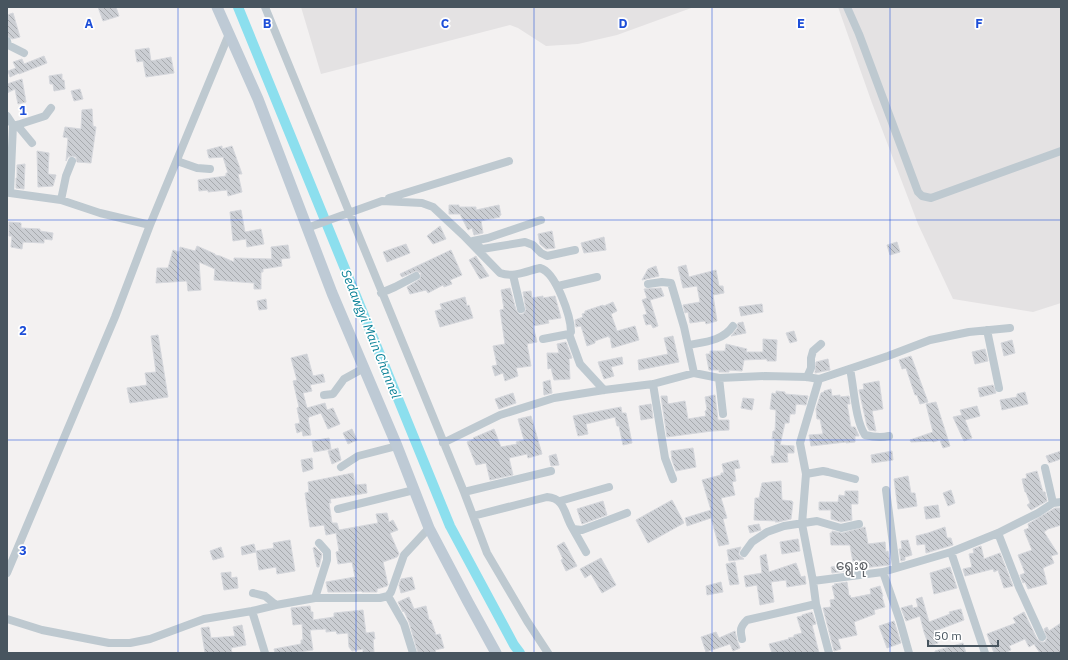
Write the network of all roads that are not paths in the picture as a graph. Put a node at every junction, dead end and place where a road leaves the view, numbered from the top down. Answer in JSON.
{"nodes":[{"id":1,"x":217,"y":7,"type":"edge"},
{"id":2,"x":264,"y":7,"type":"edge"},
{"id":3,"x":847,"y":7,"type":"edge"},
{"id":4,"x":229,"y":34,"type":"junction"},
{"id":5,"x":7,"y":41,"type":"edge"},
{"id":6,"x":24,"y":53,"type":"dead end"},
{"id":7,"x":51,"y":108,"type":"dead end"},
{"id":8,"x":7,"y":116,"type":"edge"},
{"id":9,"x":15,"y":125,"type":"junction"},
{"id":10,"x":32,"y":143,"type":"dead end"},
{"id":11,"x":1061,"y":151,"type":"edge"},
{"id":12,"x":72,"y":161,"type":"dead end"},
{"id":13,"x":177,"y":161,"type":"junction"},
{"id":14,"x":509,"y":161,"type":"dead end"},
{"id":15,"x":210,"y":169,"type":"dead end"},
{"id":16,"x":8,"y":180,"type":"edge"},
{"id":17,"x":61,"y":200,"type":"junction"},
{"id":18,"x":382,"y":200,"type":"junction"},
{"id":19,"x":348,"y":213,"type":"junction"},
{"id":20,"x":541,"y":220,"type":"dead end"},
{"id":21,"x":150,"y":225,"type":"junction"},
{"id":22,"x":311,"y":227,"type":"junction"},
{"id":23,"x":463,"y":236,"type":"junction"},
{"id":24,"x":473,"y":242,"type":"junction"},
{"id":25,"x":575,"y":250,"type":"dead end"},
{"id":26,"x":513,"y":275,"type":"junction"},
{"id":27,"x":416,"y":276,"type":"dead end"},
{"id":28,"x":597,"y":277,"type":"dead end"},
{"id":29,"x":648,"y":284,"type":"dead end"},
{"id":30,"x":558,"y":286,"type":"junction"},
{"id":31,"x":381,"y":293,"type":"junction"},
{"id":32,"x":521,"y":309,"type":"dead end"},
{"id":33,"x":733,"y":326,"type":"dead end"},
{"id":34,"x":1010,"y":328,"type":"dead end"},
{"id":35,"x":987,"y":330,"type":"junction"},
{"id":36,"x":569,"y":334,"type":"junction"},
{"id":37,"x":543,"y":339,"type":"dead end"},
{"id":38,"x":821,"y":344,"type":"dead end"},
{"id":39,"x":688,"y":345,"type":"junction"},
{"id":40,"x":364,"y":368,"type":"junction"},
{"id":41,"x":850,"y":369,"type":"junction"},
{"id":42,"x":694,"y":373,"type":"junction"},
{"id":43,"x":807,"y":377,"type":"junction"},
{"id":44,"x":719,"y":378,"type":"junction"},
{"id":45,"x":819,"y":379,"type":"junction"},
{"id":46,"x":653,"y":384,"type":"junction"},
{"id":47,"x":999,"y":388,"type":"dead end"},
{"id":48,"x":604,"y":390,"type":"junction"},
{"id":49,"x":324,"y":395,"type":"dead end"},
{"id":50,"x":723,"y":414,"type":"dead end"},
{"id":51,"x":889,"y":436,"type":"dead end"},
{"id":52,"x":443,"y":443,"type":"junction"},
{"id":53,"x":397,"y":446,"type":"junction"},
{"id":54,"x":341,"y":467,"type":"dead end"},
{"id":55,"x":1045,"y":468,"type":"dead end"},
{"id":56,"x":551,"y":471,"type":"dead end"},
{"id":57,"x":806,"y":474,"type":"junction"},
{"id":58,"x":673,"y":479,"type":"dead end"},
{"id":59,"x":856,"y":479,"type":"dead end"},
{"id":60,"x":609,"y":488,"type":"dead end"},
{"id":61,"x":414,"y":490,"type":"junction"},
{"id":62,"x":886,"y":490,"type":"dead end"},
{"id":63,"x":464,"y":492,"type":"junction"},
{"id":64,"x":560,"y":501,"type":"junction"},
{"id":65,"x":1057,"y":503,"type":"edge"},
{"id":66,"x":338,"y":509,"type":"dead end"},
{"id":67,"x":627,"y":514,"type":"dead end"},
{"id":68,"x":473,"y":516,"type":"junction"},
{"id":69,"x":802,"y":524,"type":"junction"},
{"id":70,"x":859,"y":524,"type":"dead end"},
{"id":71,"x":429,"y":528,"type":"junction"},
{"id":72,"x":573,"y":530,"type":"junction"},
{"id":73,"x":998,"y":533,"type":"junction"},
{"id":74,"x":319,"y":543,"type":"dead end"},
{"id":75,"x":586,"y":552,"type":"dead end"},
{"id":76,"x":951,"y":552,"type":"junction"},
{"id":77,"x":744,"y":553,"type":"dead end"},
{"id":78,"x":896,"y":567,"type":"junction"},
{"id":79,"x":883,"y":572,"type":"junction"},
{"id":80,"x":7,"y":573,"type":"edge"},
{"id":81,"x":813,"y":581,"type":"junction"},
{"id":82,"x":253,"y":592,"type":"dead end"},
{"id":83,"x":388,"y":596,"type":"junction"},
{"id":84,"x":315,"y":598,"type":"junction"},
{"id":85,"x":816,"y":604,"type":"junction"},
{"id":86,"x":276,"y":606,"type":"junction"},
{"id":87,"x":252,"y":611,"type":"junction"},
{"id":88,"x":7,"y":619,"type":"edge"},
{"id":89,"x":1042,"y":637,"type":"dead end"},
{"id":90,"x":742,"y":639,"type":"dead end"},
{"id":91,"x":265,"y":653,"type":"edge"},
{"id":92,"x":413,"y":653,"type":"edge"},
{"id":93,"x":496,"y":653,"type":"edge"},
{"id":94,"x":548,"y":653,"type":"edge"},
{"id":95,"x":829,"y":653,"type":"edge"},
{"id":96,"x":909,"y":653,"type":"edge"},
{"id":97,"x":985,"y":653,"type":"edge"}],
"edges":[{"from":1,"to":4,"type":"street"},
{"from":2,"to":19,"type":"street"},
{"from":3,"to":11,"type":"street"},
{"from":4,"to":13,"type":"street"},
{"from":4,"to":22,"type":"street"},
{"from":5,"to":6,"type":"street"},
{"from":7,"to":9,"type":"street"},
{"from":8,"to":9,"type":"street"},
{"from":9,"to":10,"type":"street"},
{"from":9,"to":16,"type":"street"},
{"from":12,"to":17,"type":"street"},
{"from":13,"to":15,"type":"street"},
{"from":13,"to":21,"type":"street"},
{"from":14,"to":18,"type":"street"},
{"from":16,"to":17,"type":"street"},
{"from":17,"to":21,"type":"street"},
{"from":18,"to":19,"type":"street"},
{"from":18,"to":23,"type":"street"},
{"from":19,"to":22,"type":"street"},
{"from":19,"to":31,"type":"street"},
{"from":20,"to":24,"type":"street"},
{"from":21,"to":80,"type":"street"},
{"from":22,"to":40,"type":"street"},
{"from":23,"to":24,"type":"street"},
{"from":23,"to":26,"type":"street"},
{"from":24,"to":25,"type":"street"},
{"from":26,"to":30,"type":"street"},
{"from":26,"to":32,"type":"street"},
{"from":27,"to":31,"type":"street"},
{"from":28,"to":30,"type":"street"},
{"from":29,"to":39,"type":"street"},
{"from":30,"to":36,"type":"street"},
{"from":31,"to":52,"type":"street"},
{"from":33,"to":39,"type":"street"},
{"from":34,"to":35,"type":"street"},
{"from":35,"to":41,"type":"street"},
{"from":35,"to":47,"type":"street"},
{"from":36,"to":37,"type":"street"},
{"from":36,"to":48,"type":"street"},
{"from":38,"to":43,"type":"street"},
{"from":39,"to":42,"type":"street"},
{"from":40,"to":49,"type":"street"},
{"from":40,"to":53,"type":"street"},
{"from":41,"to":45,"type":"street"},
{"from":41,"to":51,"type":"street"},
{"from":42,"to":44,"type":"street"},
{"from":42,"to":46,"type":"street"},
{"from":43,"to":44,"type":"street"},
{"from":43,"to":45,"type":"street"},
{"from":44,"to":50,"type":"street"},
{"from":45,"to":57,"type":"street"},
{"from":46,"to":48,"type":"street"},
{"from":46,"to":58,"type":"street"},
{"from":48,"to":52,"type":"street"},
{"from":52,"to":63,"type":"street"},
{"from":53,"to":54,"type":"street"},
{"from":53,"to":61,"type":"street"},
{"from":55,"to":65,"type":"street"},
{"from":56,"to":63,"type":"street"},
{"from":57,"to":59,"type":"street"},
{"from":57,"to":69,"type":"street"},
{"from":60,"to":64,"type":"street"},
{"from":61,"to":66,"type":"street"},
{"from":61,"to":71,"type":"street"},
{"from":62,"to":78,"type":"street"},
{"from":63,"to":68,"type":"street"},
{"from":64,"to":68,"type":"street"},
{"from":64,"to":72,"type":"street"},
{"from":65,"to":73,"type":"street"},
{"from":67,"to":72,"type":"street"},
{"from":68,"to":94,"type":"street"},
{"from":69,"to":70,"type":"street"},
{"from":69,"to":77,"type":"street"},
{"from":69,"to":81,"type":"street"},
{"from":71,"to":83,"type":"street"},
{"from":71,"to":93,"type":"street"},
{"from":72,"to":75,"type":"street"},
{"from":73,"to":76,"type":"street"},
{"from":73,"to":89,"type":"street"},
{"from":74,"to":84,"type":"street"},
{"from":76,"to":78,"type":"street"},
{"from":76,"to":97,"type":"street"},
{"from":78,"to":79,"type":"street"},
{"from":79,"to":81,"type":"street"},
{"from":79,"to":96,"type":"street"},
{"from":81,"to":85,"type":"street"},
{"from":82,"to":86,"type":"street"},
{"from":83,"to":84,"type":"street"},
{"from":83,"to":92,"type":"street"},
{"from":84,"to":86,"type":"street"},
{"from":85,"to":90,"type":"street"},
{"from":85,"to":95,"type":"street"},
{"from":86,"to":87,"type":"street"},
{"from":87,"to":88,"type":"street"},
{"from":87,"to":91,"type":"street"}]}
